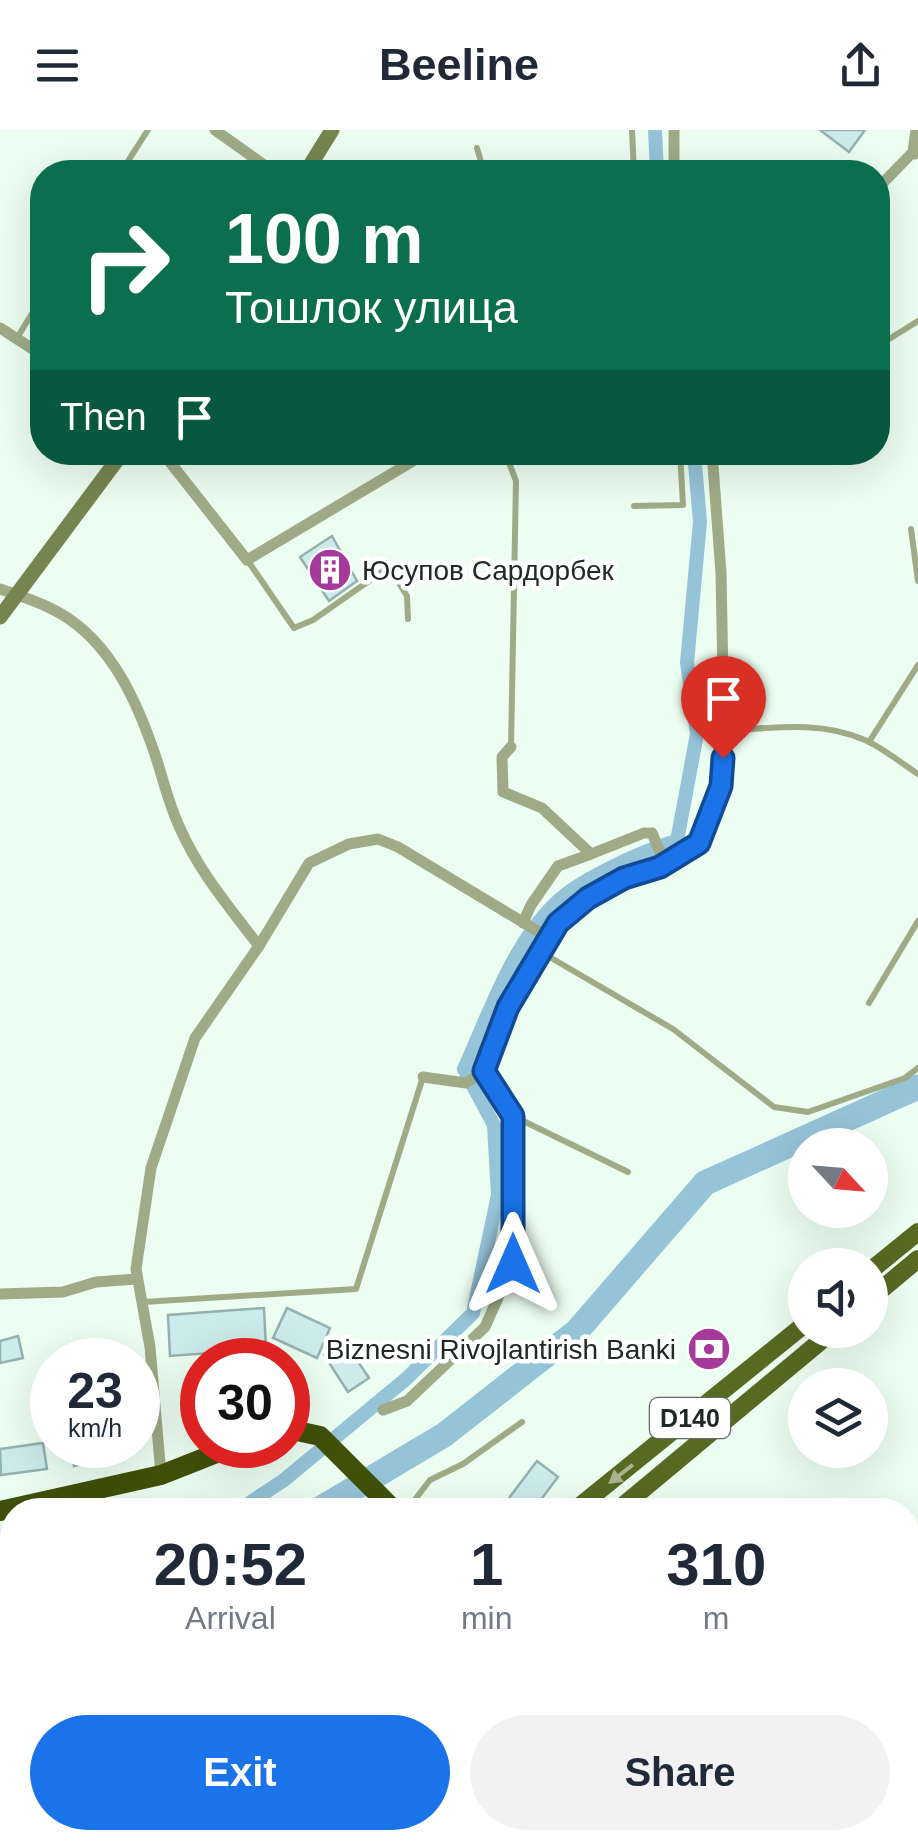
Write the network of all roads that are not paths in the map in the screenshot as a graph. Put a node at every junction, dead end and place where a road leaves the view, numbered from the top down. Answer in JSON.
{"nodes":[{"id":1,"x":148,"y":130,"type":"edge"},
{"id":2,"x":216,"y":130,"type":"edge"},
{"id":3,"x":332,"y":130,"type":"edge"},
{"id":4,"x":632,"y":130,"type":"edge"},
{"id":5,"x":674,"y":130,"type":"edge"},
{"id":6,"x":916,"y":130,"type":"edge"},
{"id":7,"x":477,"y":148,"type":"dead end"},
{"id":8,"x":915,"y":154,"type":"edge"},
{"id":9,"x":129,"y":160,"type":"edge"},
{"id":10,"x":257,"y":160,"type":"edge"},
{"id":11,"x":313,"y":160,"type":"edge"},
{"id":12,"x":480,"y":160,"type":"edge"},
{"id":13,"x":633,"y":160,"type":"edge"},
{"id":14,"x":674,"y":160,"type":"edge"},
{"id":15,"x":890,"y":177,"type":"edge"},
{"id":16,"x":30,"y":315,"type":"edge"},
{"id":17,"x":918,"y":321,"type":"edge"},
{"id":18,"x":0,"y":328,"type":"edge"},
{"id":19,"x":908,"y":328,"type":"junction"},
{"id":20,"x":918,"y":336,"type":"edge"},
{"id":21,"x":16,"y":338,"type":"junction"},
{"id":22,"x":890,"y":339,"type":"edge"},
{"id":23,"x":30,"y":348,"type":"edge"},
{"id":24,"x":111,"y":465,"type":"edge"},
{"id":25,"x":172,"y":465,"type":"edge"},
{"id":26,"x":406,"y":465,"type":"edge"},
{"id":27,"x":510,"y":465,"type":"edge"},
{"id":28,"x":681,"y":465,"type":"edge"},
{"id":29,"x":713,"y":465,"type":"edge"},
{"id":30,"x":634,"y":506,"type":"dead end"},
{"id":31,"x":911,"y":529,"type":"dead end"},
{"id":32,"x":248,"y":560,"type":"junction"},
{"id":33,"x":918,"y":581,"type":"edge"},
{"id":34,"x":8,"y":592,"type":"edge"},
{"id":35,"x":0,"y":617,"type":"edge"},
{"id":36,"x":408,"y":620,"type":"dead end"},
{"id":37,"x":918,"y":665,"type":"edge"},
{"id":38,"x":724,"y":730,"type":"junction"},
{"id":39,"x":869,"y":742,"type":"junction"},
{"id":40,"x":511,"y":746,"type":"joint"},
{"id":41,"x":918,"y":774,"type":"edge"},
{"id":42,"x":592,"y":854,"type":"junction"},
{"id":43,"x":664,"y":864,"type":"junction"},
{"id":44,"x":918,"y":921,"type":"edge"},
{"id":45,"x":524,"y":923,"type":"junction"},
{"id":46,"x":548,"y":938,"type":"junction"},
{"id":47,"x":259,"y":946,"type":"junction"},
{"id":48,"x":541,"y":952,"type":"junction"},
{"id":49,"x":870,"y":1002,"type":"dead end"},
{"id":50,"x":918,"y":1068,"type":"edge"},
{"id":51,"x":476,"y":1077,"type":"junction"},
{"id":52,"x":423,"y":1078,"type":"joint"},
{"id":53,"x":513,"y":1116,"type":"junction"},
{"id":54,"x":628,"y":1172,"type":"dead end"},
{"id":55,"x":918,"y":1232,"type":"edge"},
{"id":56,"x":888,"y":1256,"type":"edge"},
{"id":57,"x":918,"y":1259,"type":"edge"},
{"id":58,"x":137,"y":1279,"type":"junction"},
{"id":59,"x":888,"y":1284,"type":"edge"},
{"id":60,"x":0,"y":1294,"type":"edge"},
{"id":61,"x":142,"y":1302,"type":"junction"},
{"id":62,"x":788,"y":1338,"type":"edge"},
{"id":63,"x":812,"y":1348,"type":"edge"},
{"id":64,"x":384,"y":1410,"type":"dead end"},
{"id":65,"x":522,"y":1422,"type":"dead end"},
{"id":66,"x":310,"y":1434,"type":"edge"},
{"id":67,"x":180,"y":1468,"type":"edge"},
{"id":68,"x":161,"y":1475,"type":"junction"},
{"id":69,"x":58,"y":1498,"type":"edge"},
{"id":70,"x":382,"y":1498,"type":"edge"},
{"id":71,"x":416,"y":1498,"type":"edge"},
{"id":72,"x":589,"y":1498,"type":"edge"},
{"id":73,"x":632,"y":1498,"type":"edge"}],
"edges":[{"from":1,"to":9,"type":"lane"},
{"from":2,"to":10,"type":"street"},
{"from":3,"to":11,"type":"street"},
{"from":4,"to":13,"type":"lane"},
{"from":5,"to":14,"type":"street"},
{"from":6,"to":8,"type":"street"},
{"from":7,"to":12,"type":"lane"},
{"from":8,"to":15,"type":"street"},
{"from":16,"to":21,"type":"lane"},
{"from":17,"to":19,"type":"lane"},
{"from":18,"to":21,"type":"street"},
{"from":19,"to":20,"type":"lane"},
{"from":19,"to":22,"type":"lane"},
{"from":21,"to":23,"type":"street"},
{"from":24,"to":34,"type":"street"},
{"from":25,"to":32,"type":"street"},
{"from":26,"to":32,"type":"street"},
{"from":27,"to":40,"type":"lane"},
{"from":28,"to":30,"type":"lane"},
{"from":29,"to":38,"type":"street"},
{"from":31,"to":33,"type":"lane"},
{"from":32,"to":36,"type":"lane"},
{"from":34,"to":35,"type":"street"},
{"from":34,"to":47,"type":"street"},
{"from":37,"to":39,"type":"lane"},
{"from":38,"to":39,"type":"lane"},
{"from":38,"to":43,"type":"street"},
{"from":39,"to":41,"type":"lane"},
{"from":40,"to":42,"type":"street"},
{"from":42,"to":43,"type":"street"},
{"from":42,"to":45,"type":"street"},
{"from":43,"to":46,"type":"street"},
{"from":44,"to":49,"type":"lane"},
{"from":45,"to":46,"type":"street"},
{"from":45,"to":47,"type":"street"},
{"from":46,"to":48,"type":"street"},
{"from":47,"to":58,"type":"street"},
{"from":48,"to":50,"type":"lane"},
{"from":48,"to":51,"type":"street"},
{"from":51,"to":52,"type":"street"},
{"from":51,"to":53,"type":"street"},
{"from":52,"to":61,"type":"lane"},
{"from":53,"to":54,"type":"lane"},
{"from":53,"to":64,"type":"street"},
{"from":55,"to":56,"type":"main road"},
{"from":57,"to":59,"type":"main road"},
{"from":58,"to":60,"type":"street"},
{"from":58,"to":61,"type":"street"},
{"from":61,"to":68,"type":"street"},
{"from":62,"to":72,"type":"main road","number":"D140","one_way":true},
{"from":63,"to":73,"type":"main road","number":"D140"},
{"from":65,"to":71,"type":"lane"},
{"from":66,"to":70,"type":"highway"},
{"from":67,"to":68,"type":"highway"},
{"from":68,"to":69,"type":"highway"}]}
